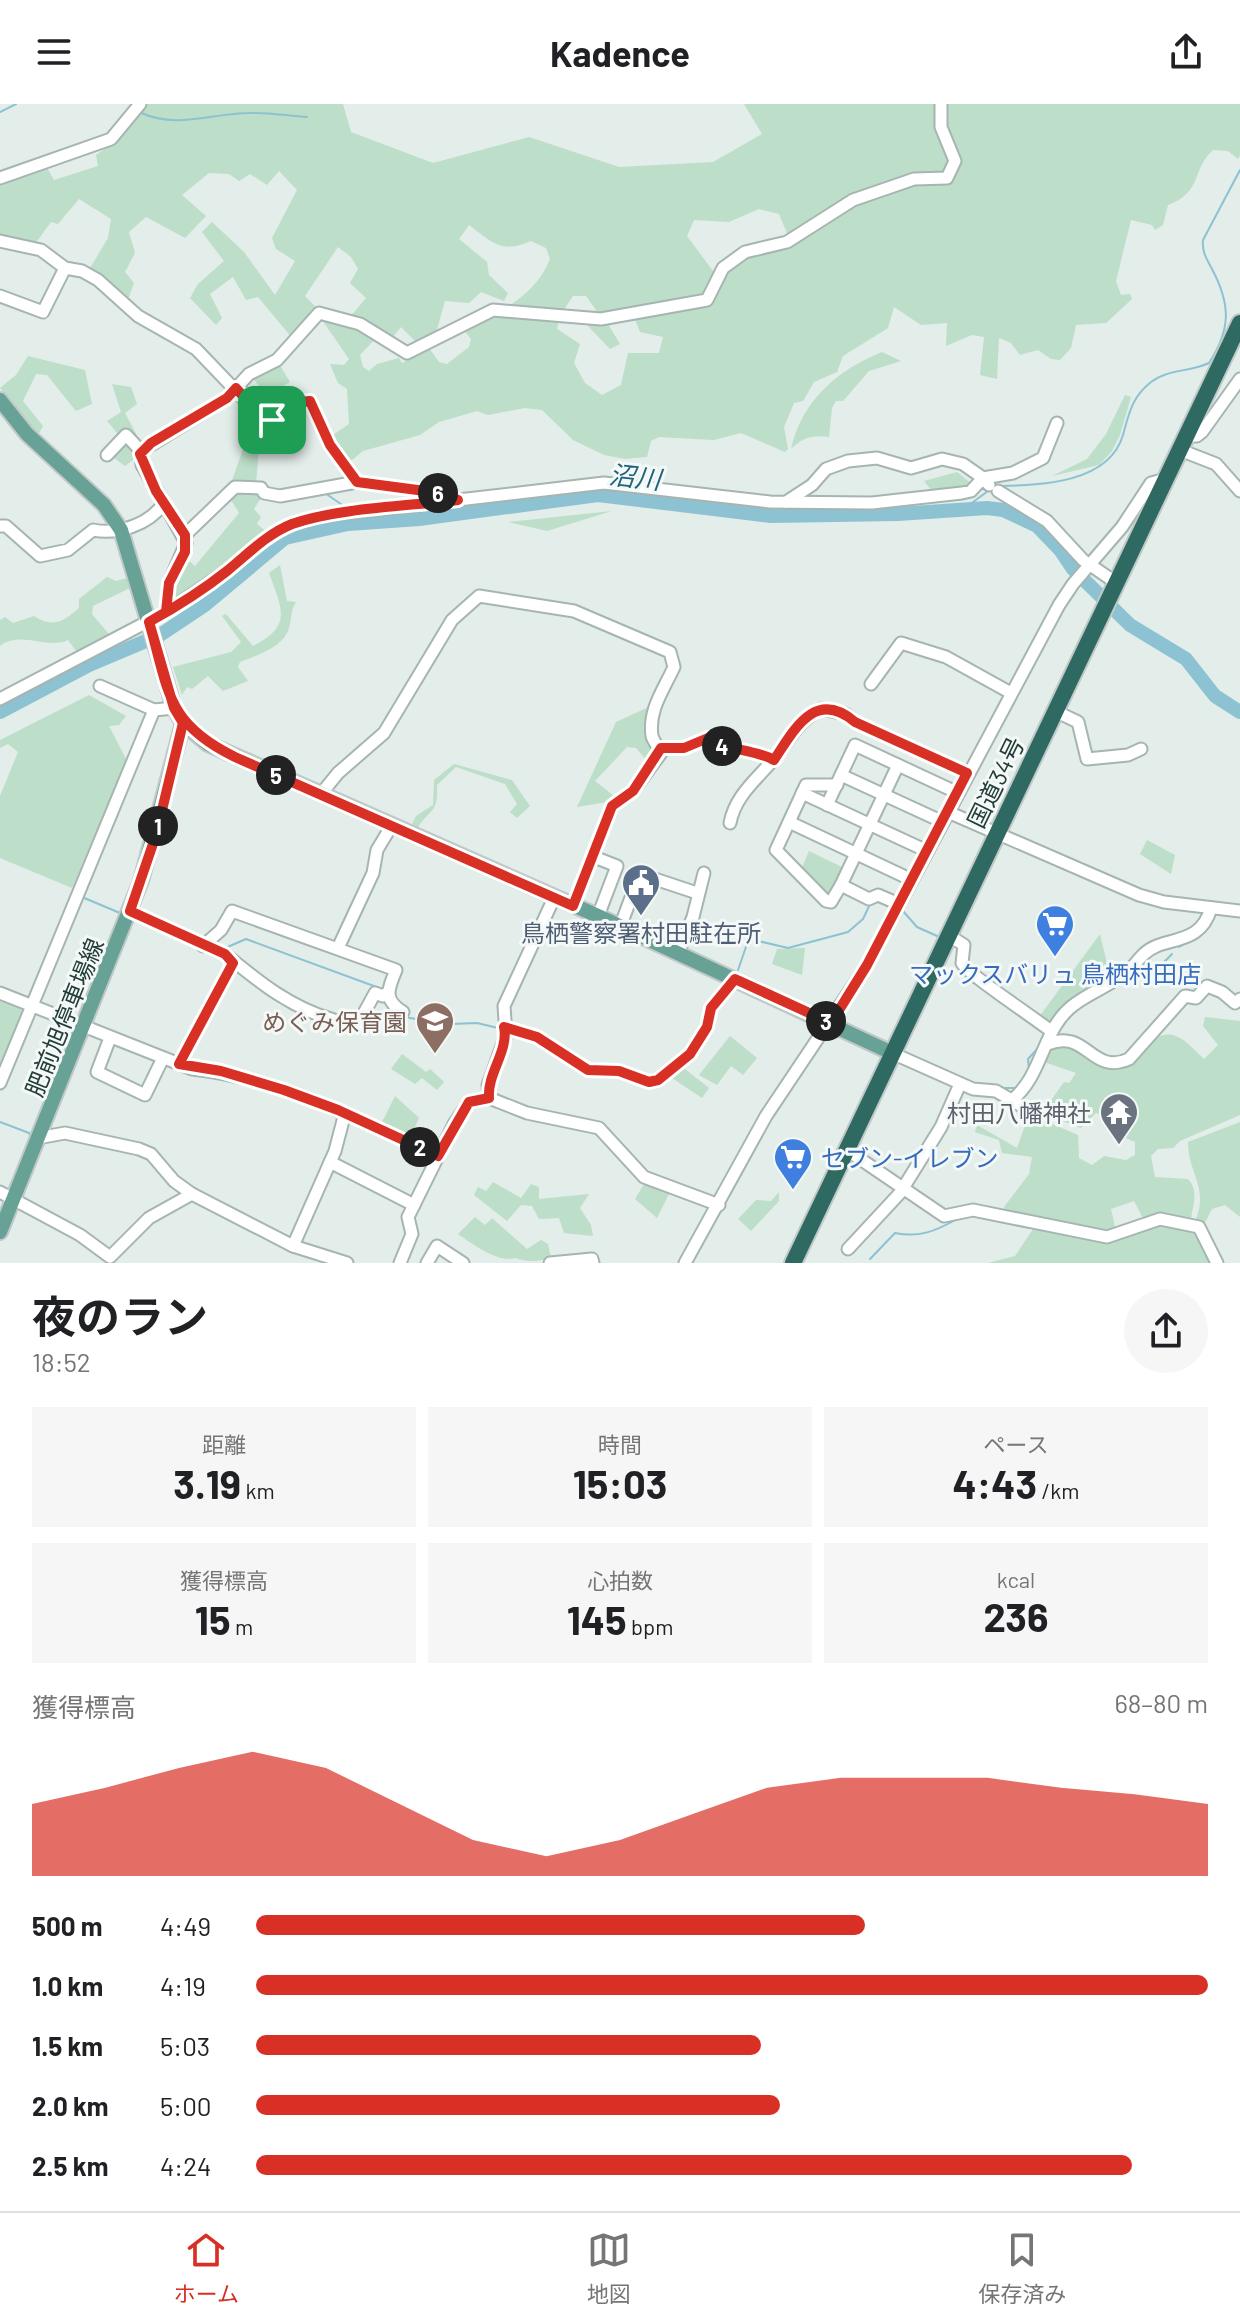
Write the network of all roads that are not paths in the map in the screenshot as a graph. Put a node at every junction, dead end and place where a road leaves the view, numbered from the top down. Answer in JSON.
{"nodes":[{"id":1,"x":140,"y":104,"type":"edge"},
{"id":2,"x":941,"y":104,"type":"edge"},
{"id":3,"x":0,"y":178,"type":"edge"},
{"id":4,"x":0,"y":241,"type":"edge"},
{"id":5,"x":65,"y":268,"type":"junction"},
{"id":6,"x":0,"y":296,"type":"edge"},
{"id":7,"x":1240,"y":323,"type":"edge"},
{"id":8,"x":1240,"y":379,"type":"edge"},
{"id":9,"x":236,"y":388,"type":"junction"},
{"id":10,"x":0,"y":400,"type":"edge"},
{"id":11,"x":1057,"y":423,"type":"dead end"},
{"id":12,"x":1184,"y":443,"type":"junction"},
{"id":13,"x":141,"y":451,"type":"junction"},
{"id":14,"x":107,"y":455,"type":"dead end"},
{"id":15,"x":1166,"y":479,"type":"junction"},
{"id":16,"x":357,"y":482,"type":"junction"},
{"id":17,"x":990,"y":485,"type":"junction"},
{"id":18,"x":1240,"y":491,"type":"edge"},
{"id":19,"x":458,"y":500,"type":"junction"},
{"id":20,"x":786,"y":502,"type":"junction"},
{"id":21,"x":164,"y":503,"type":"junction"},
{"id":22,"x":0,"y":526,"type":"edge"},
{"id":23,"x":121,"y":530,"type":"junction"},
{"id":24,"x":185,"y":535,"type":"junction"},
{"id":25,"x":1090,"y":565,"type":"junction"},
{"id":26,"x":1113,"y":588,"type":"junction"},
{"id":27,"x":166,"y":612,"type":"junction"},
{"id":28,"x":149,"y":622,"type":"junction"},
{"id":29,"x":871,"y":684,"type":"dead end"},
{"id":30,"x":100,"y":686,"type":"dead end"},
{"id":31,"x":1011,"y":693,"type":"junction"},
{"id":32,"x":0,"y":699,"type":"edge"},
{"id":33,"x":174,"y":708,"type":"junction"},
{"id":34,"x":154,"y":710,"type":"junction"},
{"id":35,"x":1055,"y":711,"type":"junction"},
{"id":36,"x":183,"y":723,"type":"junction"},
{"id":37,"x":661,"y":748,"type":"junction"},
{"id":38,"x":1141,"y":749,"type":"dead end"},
{"id":39,"x":774,"y":760,"type":"junction"},
{"id":40,"x":898,"y":765,"type":"junction"},
{"id":41,"x":967,"y":773,"type":"junction"},
{"id":42,"x":839,"y":780,"type":"junction"},
{"id":43,"x":802,"y":793,"type":"junction"},
{"id":44,"x":958,"y":793,"type":"junction"},
{"id":45,"x":321,"y":794,"type":"junction"},
{"id":46,"x":884,"y":795,"type":"junction"},
{"id":47,"x":827,"y":805,"type":"junction"},
{"id":48,"x":946,"y":817,"type":"junction"},
{"id":49,"x":789,"y":822,"type":"junction"},
{"id":50,"x":730,"y":823,"type":"dead end"},
{"id":51,"x":392,"y":825,"type":"junction"},
{"id":52,"x":870,"y":825,"type":"junction"},
{"id":53,"x":998,"y":832,"type":"junction"},
{"id":54,"x":927,"y":851,"type":"junction"},
{"id":55,"x":856,"y":854,"type":"junction"},
{"id":56,"x":594,"y":857,"type":"junction"},
{"id":57,"x":704,"y":873,"type":"dead end"},
{"id":58,"x":912,"y":880,"type":"junction"},
{"id":59,"x":841,"y":885,"type":"junction"},
{"id":60,"x":697,"y":893,"type":"junction"},
{"id":61,"x":554,"y":898,"type":"junction"},
{"id":62,"x":899,"y":904,"type":"junction"},
{"id":63,"x":573,"y":906,"type":"junction"},
{"id":64,"x":1211,"y":908,"type":"junction"},
{"id":65,"x":130,"y":911,"type":"junction"},
{"id":66,"x":1240,"y":911,"type":"edge"},
{"id":67,"x":598,"y":916,"type":"junction"},
{"id":68,"x":620,"y":927,"type":"junction"},
{"id":69,"x":948,"y":935,"type":"junction"},
{"id":70,"x":203,"y":946,"type":"junction"},
{"id":71,"x":338,"y":948,"type":"junction"},
{"id":72,"x":678,"y":953,"type":"junction"},
{"id":73,"x":233,"y":963,"type":"junction"},
{"id":74,"x":735,"y":979,"type":"junction"},
{"id":75,"x":0,"y":993,"type":"edge"},
{"id":76,"x":387,"y":993,"type":"junction"},
{"id":77,"x":1240,"y":999,"type":"edge"},
{"id":78,"x":32,"y":1006,"type":"junction"},
{"id":79,"x":403,"y":1012,"type":"dead end"},
{"id":80,"x":831,"y":1023,"type":"junction"},
{"id":81,"x":504,"y":1027,"type":"junction"},
{"id":82,"x":84,"y":1028,"type":"junction"},
{"id":83,"x":1051,"y":1031,"type":"junction"},
{"id":84,"x":110,"y":1038,"type":"junction"},
{"id":85,"x":1048,"y":1044,"type":"junction"},
{"id":86,"x":892,"y":1053,"type":"junction"},
{"id":87,"x":163,"y":1058,"type":"junction"},
{"id":88,"x":179,"y":1064,"type":"junction"},
{"id":89,"x":0,"y":1083,"type":"edge"},
{"id":90,"x":960,"y":1084,"type":"junction"},
{"id":91,"x":489,"y":1098,"type":"junction"},
{"id":92,"x":1012,"y":1100,"type":"junction"},
{"id":93,"x":1030,"y":1111,"type":"dead end"},
{"id":94,"x":345,"y":1113,"type":"junction"},
{"id":95,"x":38,"y":1138,"type":"junction"},
{"id":96,"x":847,"y":1150,"type":"junction"},
{"id":97,"x":438,"y":1156,"type":"junction"},
{"id":98,"x":330,"y":1162,"type":"junction"},
{"id":99,"x":902,"y":1189,"type":"junction"},
{"id":100,"x":192,"y":1194,"type":"junction"},
{"id":101,"x":7,"y":1195,"type":"edge"},
{"id":102,"x":414,"y":1205,"type":"junction"},
{"id":103,"x":719,"y":1205,"type":"junction"},
{"id":104,"x":0,"y":1232,"type":"edge"},
{"id":105,"x":293,"y":1246,"type":"junction"},
{"id":106,"x":848,"y":1249,"type":"dead end"},
{"id":107,"x":109,"y":1260,"type":"edge"},
{"id":108,"x":347,"y":1263,"type":"edge"},
{"id":109,"x":400,"y":1263,"type":"edge"},
{"id":110,"x":427,"y":1263,"type":"edge"},
{"id":111,"x":463,"y":1263,"type":"edge"},
{"id":112,"x":550,"y":1263,"type":"edge"},
{"id":113,"x":593,"y":1263,"type":"edge"},
{"id":114,"x":685,"y":1263,"type":"edge"},
{"id":115,"x":793,"y":1263,"type":"edge"},
{"id":116,"x":1217,"y":1263,"type":"edge"}],
"edges":[{"from":1,"to":3,"type":"street"},
{"from":2,"to":9,"type":"street"},
{"from":4,"to":5,"type":"street"},
{"from":5,"to":6,"type":"street"},
{"from":5,"to":9,"type":"street"},
{"from":7,"to":12,"type":"highway","name":"国道34号"},
{"from":8,"to":12,"type":"street"},
{"from":9,"to":13,"type":"street"},
{"from":9,"to":16,"type":"street"},
{"from":10,"to":23,"type":"main road"},
{"from":11,"to":17,"type":"street"},
{"from":12,"to":15,"type":"highway","name":"国道34号"},
{"from":12,"to":18,"type":"street"},
{"from":13,"to":14,"type":"street"},
{"from":13,"to":21,"type":"street"},
{"from":15,"to":25,"type":"street"},
{"from":15,"to":26,"type":"highway","name":"国道34号"},
{"from":16,"to":19,"type":"street"},
{"from":16,"to":24,"type":"street"},
{"from":17,"to":20,"type":"street"},
{"from":17,"to":20,"type":"street"},
{"from":17,"to":25,"type":"street"},
{"from":19,"to":20,"type":"street"},
{"from":19,"to":27,"type":"street"},
{"from":21,"to":23,"type":"street"},
{"from":21,"to":24,"type":"street"},
{"from":22,"to":23,"type":"street"},
{"from":23,"to":28,"type":"main road"},
{"from":24,"to":27,"type":"street"},
{"from":25,"to":26,"type":"street"},
{"from":25,"to":31,"type":"street"},
{"from":26,"to":35,"type":"highway","name":"国道34号"},
{"from":27,"to":28,"type":"street"},
{"from":28,"to":32,"type":"street"},
{"from":28,"to":33,"type":"main road"},
{"from":29,"to":31,"type":"street"},
{"from":30,"to":34,"type":"street"},
{"from":31,"to":41,"type":"street"},
{"from":33,"to":34,"type":"street"},
{"from":33,"to":36,"type":"main road"},
{"from":34,"to":78,"type":"street"},
{"from":35,"to":38,"type":"street"},
{"from":35,"to":53,"type":"highway","name":"国道34号"},
{"from":36,"to":45,"type":"main road"},
{"from":36,"to":65,"type":"main road","name":"肥前旭停車場線"},
{"from":37,"to":39,"type":"street"},
{"from":37,"to":45,"type":"street"},
{"from":37,"to":56,"type":"street"},
{"from":39,"to":41,"type":"street"},
{"from":39,"to":50,"type":"street"},
{"from":40,"to":42,"type":"street"},
{"from":40,"to":44,"type":"street"},
{"from":40,"to":46,"type":"street"},
{"from":41,"to":44,"type":"street"},
{"from":42,"to":43,"type":"street"},
{"from":42,"to":46,"type":"street"},
{"from":42,"to":47,"type":"street"},
{"from":43,"to":47,"type":"street"},
{"from":43,"to":49,"type":"street"},
{"from":44,"to":48,"type":"street"},
{"from":45,"to":51,"type":"main road"},
{"from":46,"to":48,"type":"street"},
{"from":46,"to":52,"type":"street"},
{"from":47,"to":52,"type":"street"},
{"from":48,"to":53,"type":"street"},
{"from":48,"to":54,"type":"street"},
{"from":49,"to":55,"type":"street"},
{"from":49,"to":59,"type":"street"},
{"from":51,"to":61,"type":"main road"},
{"from":51,"to":71,"type":"street"},
{"from":52,"to":54,"type":"street"},
{"from":52,"to":55,"type":"street"},
{"from":53,"to":64,"type":"street"},
{"from":53,"to":69,"type":"highway","name":"国道34号"},
{"from":54,"to":58,"type":"street"},
{"from":55,"to":58,"type":"street"},
{"from":55,"to":59,"type":"street"},
{"from":56,"to":63,"type":"street"},
{"from":56,"to":67,"type":"street"},
{"from":57,"to":60,"type":"street"},
{"from":58,"to":62,"type":"street"},
{"from":59,"to":62,"type":"street"},
{"from":60,"to":68,"type":"street"},
{"from":60,"to":72,"type":"street"},
{"from":61,"to":63,"type":"main road"},
{"from":61,"to":81,"type":"street"},
{"from":62,"to":80,"type":"street"},
{"from":63,"to":67,"type":"main road"},
{"from":64,"to":66,"type":"street"},
{"from":64,"to":83,"type":"street"},
{"from":65,"to":70,"type":"street"},
{"from":65,"to":82,"type":"main road","name":"肥前旭停車場線"},
{"from":67,"to":68,"type":"main road"},
{"from":68,"to":72,"type":"main road"},
{"from":69,"to":83,"type":"street"},
{"from":69,"to":86,"type":"highway","name":"国道34号"},
{"from":70,"to":71,"type":"street"},
{"from":70,"to":73,"type":"street"},
{"from":71,"to":76,"type":"street"},
{"from":72,"to":74,"type":"main road"},
{"from":73,"to":76,"type":"street"},
{"from":73,"to":88,"type":"street"},
{"from":74,"to":80,"type":"main road"},
{"from":74,"to":81,"type":"street"},
{"from":75,"to":78,"type":"street"},
{"from":76,"to":79,"type":"street"},
{"from":77,"to":85,"type":"street"},
{"from":78,"to":82,"type":"street"},
{"from":78,"to":89,"type":"street"},
{"from":80,"to":86,"type":"main road"},
{"from":80,"to":103,"type":"street"},
{"from":81,"to":91,"type":"street"},
{"from":82,"to":84,"type":"street"},
{"from":82,"to":95,"type":"main road","name":"肥前旭停車場線"},
{"from":83,"to":85,"type":"street"},
{"from":84,"to":87,"type":"street"},
{"from":84,"to":87,"type":"street"},
{"from":85,"to":92,"type":"street"},
{"from":86,"to":90,"type":"street"},
{"from":86,"to":96,"type":"highway","name":"国道34号"},
{"from":87,"to":88,"type":"street"},
{"from":88,"to":94,"type":"street"},
{"from":90,"to":92,"type":"street"},
{"from":90,"to":99,"type":"street"},
{"from":91,"to":97,"type":"street"},
{"from":91,"to":103,"type":"street"},
{"from":92,"to":93,"type":"street"},
{"from":94,"to":97,"type":"street"},
{"from":94,"to":98,"type":"street"},
{"from":95,"to":100,"type":"street"},
{"from":95,"to":101,"type":"main road","name":"肥前旭停車場線"},
{"from":96,"to":99,"type":"street"},
{"from":96,"to":115,"type":"highway","name":"国道34号"},
{"from":97,"to":102,"type":"street"},
{"from":98,"to":102,"type":"street"},
{"from":98,"to":105,"type":"street"},
{"from":99,"to":106,"type":"street"},
{"from":99,"to":116,"type":"street"},
{"from":100,"to":105,"type":"street"},
{"from":100,"to":107,"type":"street"},
{"from":101,"to":104,"type":"main road","name":"肥前旭停車場線"},
{"from":101,"to":107,"type":"street"},
{"from":102,"to":109,"type":"street"},
{"from":103,"to":114,"type":"street"},
{"from":105,"to":108,"type":"street"},
{"from":110,"to":111,"type":"street"},
{"from":112,"to":113,"type":"street"}]}
